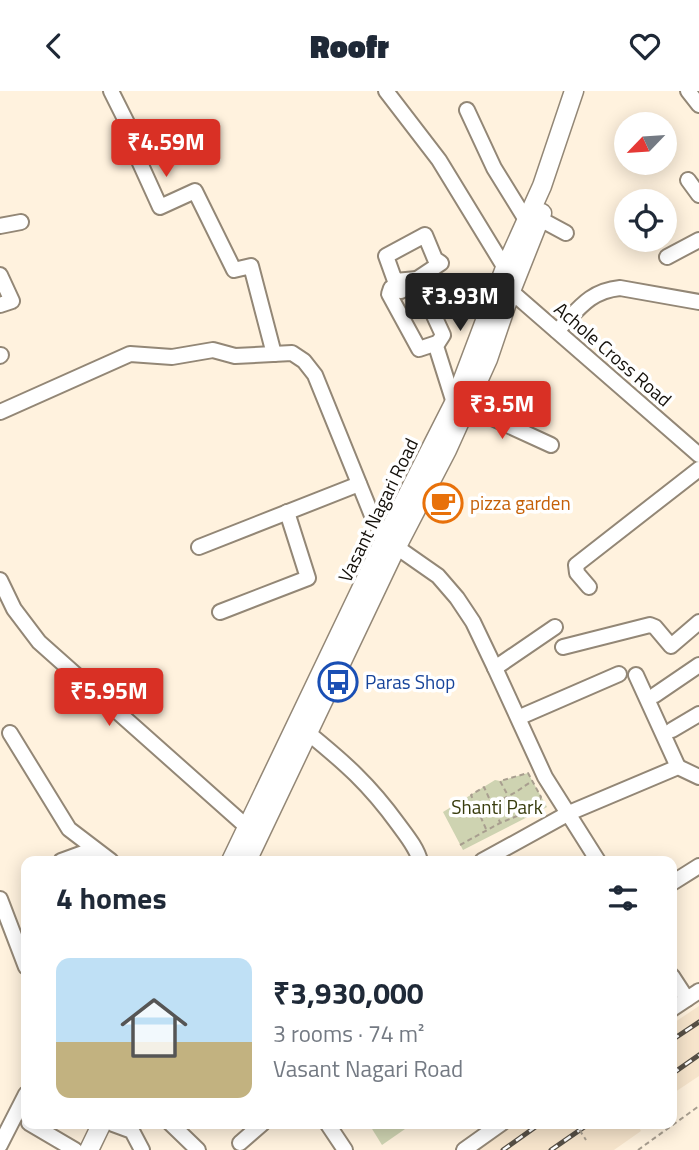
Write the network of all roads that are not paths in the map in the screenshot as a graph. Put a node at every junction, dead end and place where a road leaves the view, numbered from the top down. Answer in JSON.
{"nodes":[{"id":1,"x":111,"y":91,"type":"edge"},
{"id":2,"x":386,"y":91,"type":"edge"},
{"id":3,"x":574,"y":91,"type":"edge"},
{"id":4,"x":586,"y":91,"type":"edge"},
{"id":5,"x":688,"y":91,"type":"edge"},
{"id":6,"x":699,"y":105,"type":"edge"},
{"id":7,"x":467,"y":110,"type":"dead end"},
{"id":8,"x":688,"y":180,"type":"dead end"},
{"id":9,"x":699,"y":195,"type":"edge"},
{"id":10,"x":20,"y":222,"type":"dead end"},
{"id":11,"x":534,"y":224,"type":"junction"},
{"id":12,"x":0,"y":226,"type":"edge"},
{"id":13,"x":566,"y":233,"type":"dead end"},
{"id":14,"x":699,"y":240,"type":"edge"},
{"id":15,"x":667,"y":257,"type":"dead end"},
{"id":16,"x":0,"y":275,"type":"edge"},
{"id":17,"x":508,"y":280,"type":"junction"},
{"id":18,"x":699,"y":302,"type":"edge"},
{"id":19,"x":0,"y":305,"type":"edge"},
{"id":20,"x":558,"y":331,"type":"junction"},
{"id":21,"x":437,"y":343,"type":"junction"},
{"id":22,"x":274,"y":354,"type":"junction"},
{"id":23,"x":460,"y":404,"type":"junction"},
{"id":24,"x":0,"y":412,"type":"edge"},
{"id":25,"x":551,"y":445,"type":"dead end"},
{"id":26,"x":699,"y":456,"type":"edge"},
{"id":27,"x":699,"y":469,"type":"edge"},
{"id":28,"x":359,"y":484,"type":"junction"},
{"id":29,"x":287,"y":512,"type":"junction"},
{"id":30,"x":391,"y":542,"type":"junction"},
{"id":31,"x":199,"y":547,"type":"dead end"},
{"id":32,"x":0,"y":580,"type":"edge"},
{"id":33,"x":589,"y":587,"type":"dead end"},
{"id":34,"x":220,"y":612,"type":"dead end"},
{"id":35,"x":699,"y":622,"type":"edge"},
{"id":36,"x":555,"y":627,"type":"dead end"},
{"id":37,"x":563,"y":647,"type":"dead end"},
{"id":38,"x":699,"y":665,"type":"edge"},
{"id":39,"x":495,"y":668,"type":"junction"},
{"id":40,"x":620,"y":674,"type":"dead end"},
{"id":41,"x":636,"y":675,"type":"dead end"},
{"id":42,"x":655,"y":695,"type":"dead end"},
{"id":43,"x":699,"y":713,"type":"edge"},
{"id":44,"x":520,"y":717,"type":"junction"},
{"id":45,"x":672,"y":730,"type":"dead end"},
{"id":46,"x":300,"y":732,"type":"junction"},
{"id":47,"x":10,"y":733,"type":"dead end"},
{"id":48,"x":678,"y":767,"type":"junction"},
{"id":49,"x":699,"y":777,"type":"edge"},
{"id":50,"x":569,"y":813,"type":"junction"},
{"id":51,"x":254,"y":829,"type":"junction"},
{"id":52,"x":94,"y":849,"type":"junction"},
{"id":53,"x":75,"y":856,"type":"edge"},
{"id":54,"x":104,"y":856,"type":"edge"},
{"id":55,"x":235,"y":856,"type":"edge"},
{"id":56,"x":248,"y":856,"type":"edge"},
{"id":57,"x":418,"y":856,"type":"edge"},
{"id":58,"x":491,"y":856,"type":"edge"},
{"id":59,"x":595,"y":856,"type":"edge"},
{"id":60,"x":699,"y":866,"type":"edge"},
{"id":61,"x":677,"y":880,"type":"edge"},
{"id":62,"x":0,"y":898,"type":"edge"},
{"id":63,"x":21,"y":954,"type":"edge"},
{"id":64,"x":677,"y":981,"type":"edge"},
{"id":65,"x":693,"y":995,"type":"edge"},
{"id":66,"x":677,"y":1006,"type":"edge"},
{"id":67,"x":21,"y":1122,"type":"edge"},
{"id":68,"x":39,"y":1129,"type":"edge"},
{"id":69,"x":99,"y":1129,"type":"edge"},
{"id":70,"x":110,"y":1129,"type":"edge"},
{"id":71,"x":127,"y":1129,"type":"edge"},
{"id":72,"x":176,"y":1129,"type":"edge"},
{"id":73,"x":257,"y":1129,"type":"edge"},
{"id":74,"x":331,"y":1129,"type":"edge"},
{"id":75,"x":494,"y":1129,"type":"edge"},
{"id":76,"x":0,"y":1145,"type":"edge"},
{"id":77,"x":240,"y":1147,"type":"edge"},
{"id":78,"x":75,"y":1150,"type":"edge"},
{"id":79,"x":89,"y":1150,"type":"edge"},
{"id":80,"x":100,"y":1150,"type":"edge"},
{"id":81,"x":142,"y":1150,"type":"edge"},
{"id":82,"x":198,"y":1150,"type":"edge"},
{"id":83,"x":345,"y":1150,"type":"edge"},
{"id":84,"x":464,"y":1150,"type":"edge"}],
"edges":[{"from":1,"to":22,"type":"street"},
{"from":2,"to":17,"type":"street","name":"Achole Cross Road"},
{"from":3,"to":11,"type":"main road","name":"Vasant Nagari Road"},
{"from":4,"to":11,"type":"main road","name":"Vasant Nagari Road"},
{"from":5,"to":6,"type":"street"},
{"from":7,"to":11,"type":"street"},
{"from":8,"to":9,"type":"street"},
{"from":10,"to":12,"type":"street"},
{"from":11,"to":13,"type":"street"},
{"from":11,"to":17,"type":"main road","name":"Vasant Nagari Road"},
{"from":14,"to":15,"type":"street"},
{"from":16,"to":19,"type":"street"},
{"from":17,"to":20,"type":"street","name":"Achole Cross Road"},
{"from":17,"to":23,"type":"main road","name":"Vasant Nagari Road"},
{"from":18,"to":20,"type":"street"},
{"from":20,"to":26,"type":"street","name":"Achole Cross Road"},
{"from":21,"to":21,"type":"street"},
{"from":21,"to":23,"type":"street"},
{"from":22,"to":24,"type":"street"},
{"from":22,"to":28,"type":"street"},
{"from":23,"to":25,"type":"street"},
{"from":23,"to":30,"type":"main road","name":"Vasant Nagari Road"},
{"from":27,"to":33,"type":"street"},
{"from":28,"to":29,"type":"street"},
{"from":28,"to":30,"type":"street"},
{"from":29,"to":31,"type":"street"},
{"from":29,"to":34,"type":"street"},
{"from":30,"to":39,"type":"street"},
{"from":30,"to":46,"type":"main road","name":"Vasant Nagari Road"},
{"from":32,"to":51,"type":"street"},
{"from":35,"to":37,"type":"street"},
{"from":36,"to":39,"type":"street"},
{"from":38,"to":42,"type":"street"},
{"from":39,"to":44,"type":"street"},
{"from":40,"to":44,"type":"street"},
{"from":41,"to":48,"type":"street"},
{"from":43,"to":45,"type":"street"},
{"from":44,"to":50,"type":"street"},
{"from":46,"to":51,"type":"main road","name":"Vasant Nagari Road"},
{"from":46,"to":57,"type":"street"},
{"from":47,"to":52,"type":"street"},
{"from":48,"to":49,"type":"street"},
{"from":48,"to":50,"type":"street"},
{"from":50,"to":58,"type":"street"},
{"from":50,"to":59,"type":"street"},
{"from":51,"to":55,"type":"main road","name":"Vasant Nagari Road"},
{"from":51,"to":56,"type":"main road","name":"Vasant Nagari Road"},
{"from":52,"to":53,"type":"street"},
{"from":52,"to":54,"type":"street"},
{"from":60,"to":61,"type":"street"},
{"from":62,"to":63,"type":"street"},
{"from":64,"to":65,"type":"street"},
{"from":65,"to":66,"type":"street"},
{"from":67,"to":76,"type":"street"},
{"from":68,"to":78,"type":"street"},
{"from":69,"to":79,"type":"main road"},
{"from":70,"to":80,"type":"main road"},
{"from":71,"to":81,"type":"street"},
{"from":72,"to":82,"type":"street"},
{"from":73,"to":77,"type":"street"},
{"from":74,"to":83,"type":"street"},
{"from":75,"to":84,"type":"street"}]}
